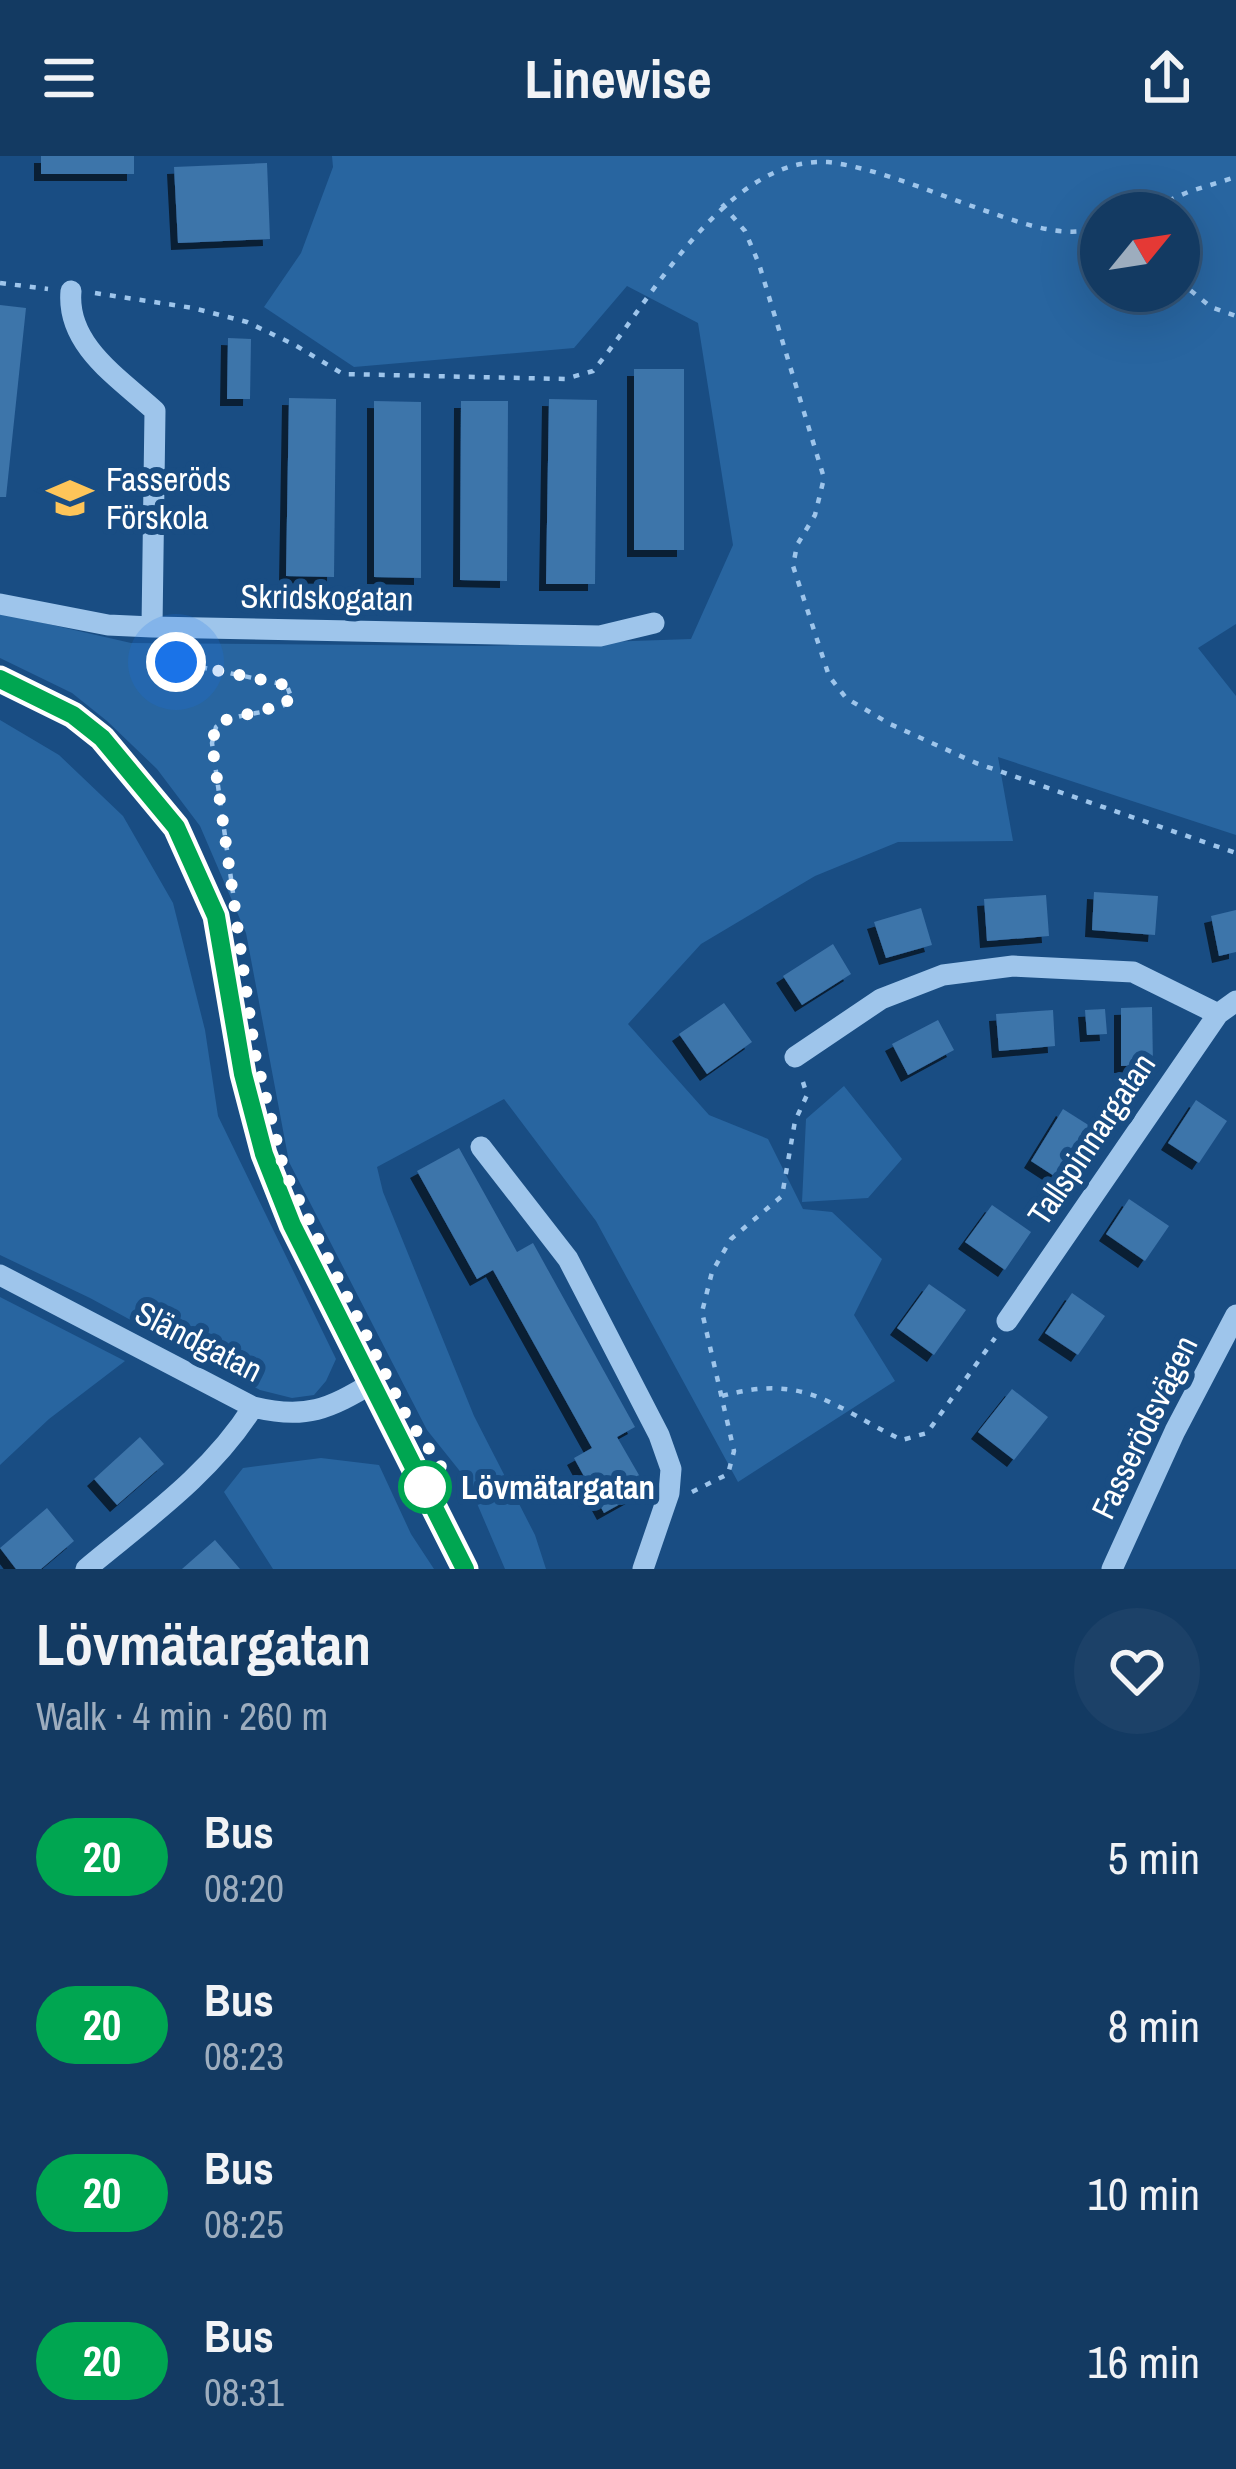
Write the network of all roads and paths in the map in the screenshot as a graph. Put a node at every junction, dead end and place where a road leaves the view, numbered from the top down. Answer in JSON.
{"nodes":[{"id":1,"x":1236,"y":177,"type":"edge"},
{"id":2,"x":1196,"y":192,"type":"edge"},
{"id":3,"x":722,"y":204,"type":"junction"},
{"id":4,"x":1080,"y":234,"type":"edge"},
{"id":5,"x":0,"y":283,"type":"edge"},
{"id":6,"x":71,"y":291,"type":"junction"},
{"id":7,"x":1200,"y":299,"type":"edge"},
{"id":8,"x":1236,"y":316,"type":"edge"},
{"id":9,"x":0,"y":604,"type":"edge"},
{"id":10,"x":654,"y":623,"type":"dead end"},
{"id":11,"x":152,"y":627,"type":"junction"},
{"id":12,"x":0,"y":679,"type":"edge"},
{"id":13,"x":1236,"y":853,"type":"edge"},
{"id":14,"x":234,"y":900,"type":"dead end"},
{"id":15,"x":1227,"y":1007,"type":"edge"},
{"id":16,"x":795,"y":1057,"type":"joint"},
{"id":17,"x":481,"y":1147,"type":"dead end"},
{"id":18,"x":0,"y":1275,"type":"edge"},
{"id":19,"x":1236,"y":1315,"type":"edge"},
{"id":20,"x":1007,"y":1321,"type":"joint"},
{"id":21,"x":374,"y":1382,"type":"junction"},
{"id":22,"x":722,"y":1396,"type":"junction"},
{"id":23,"x":253,"y":1407,"type":"junction"},
{"id":24,"x":669,"y":1493,"type":"junction"},
{"id":25,"x":86,"y":1569,"type":"edge"},
{"id":26,"x":465,"y":1569,"type":"edge"},
{"id":27,"x":643,"y":1569,"type":"edge"},
{"id":28,"x":1112,"y":1569,"type":"edge"}],
"edges":[{"from":1,"to":2,"type":"path"},
{"from":3,"to":4,"type":"path"},
{"from":3,"to":6,"type":"path"},
{"from":3,"to":13,"type":"path"},
{"from":5,"to":6,"type":"path"},
{"from":6,"to":11,"type":"street"},
{"from":7,"to":8,"type":"path"},
{"from":9,"to":11,"type":"street","name":"Skridskogatan"},
{"from":10,"to":11,"type":"street","name":"Skridskogatan"},
{"from":11,"to":14,"type":"path"},
{"from":12,"to":21,"type":"street"},
{"from":15,"to":16,"type":"street"},
{"from":15,"to":20,"type":"street","name":"Tallspinnargatan"},
{"from":16,"to":22,"type":"path"},
{"from":17,"to":24,"type":"street"},
{"from":18,"to":23,"type":"street","name":"Sländgatan"},
{"from":19,"to":28,"type":"street","name":"Fasserödsvägen"},
{"from":20,"to":22,"type":"path"},
{"from":21,"to":23,"type":"street","name":"Sländgatan"},
{"from":21,"to":26,"type":"street"},
{"from":22,"to":24,"type":"path"},
{"from":23,"to":25,"type":"street"},
{"from":24,"to":27,"type":"street"}]}
